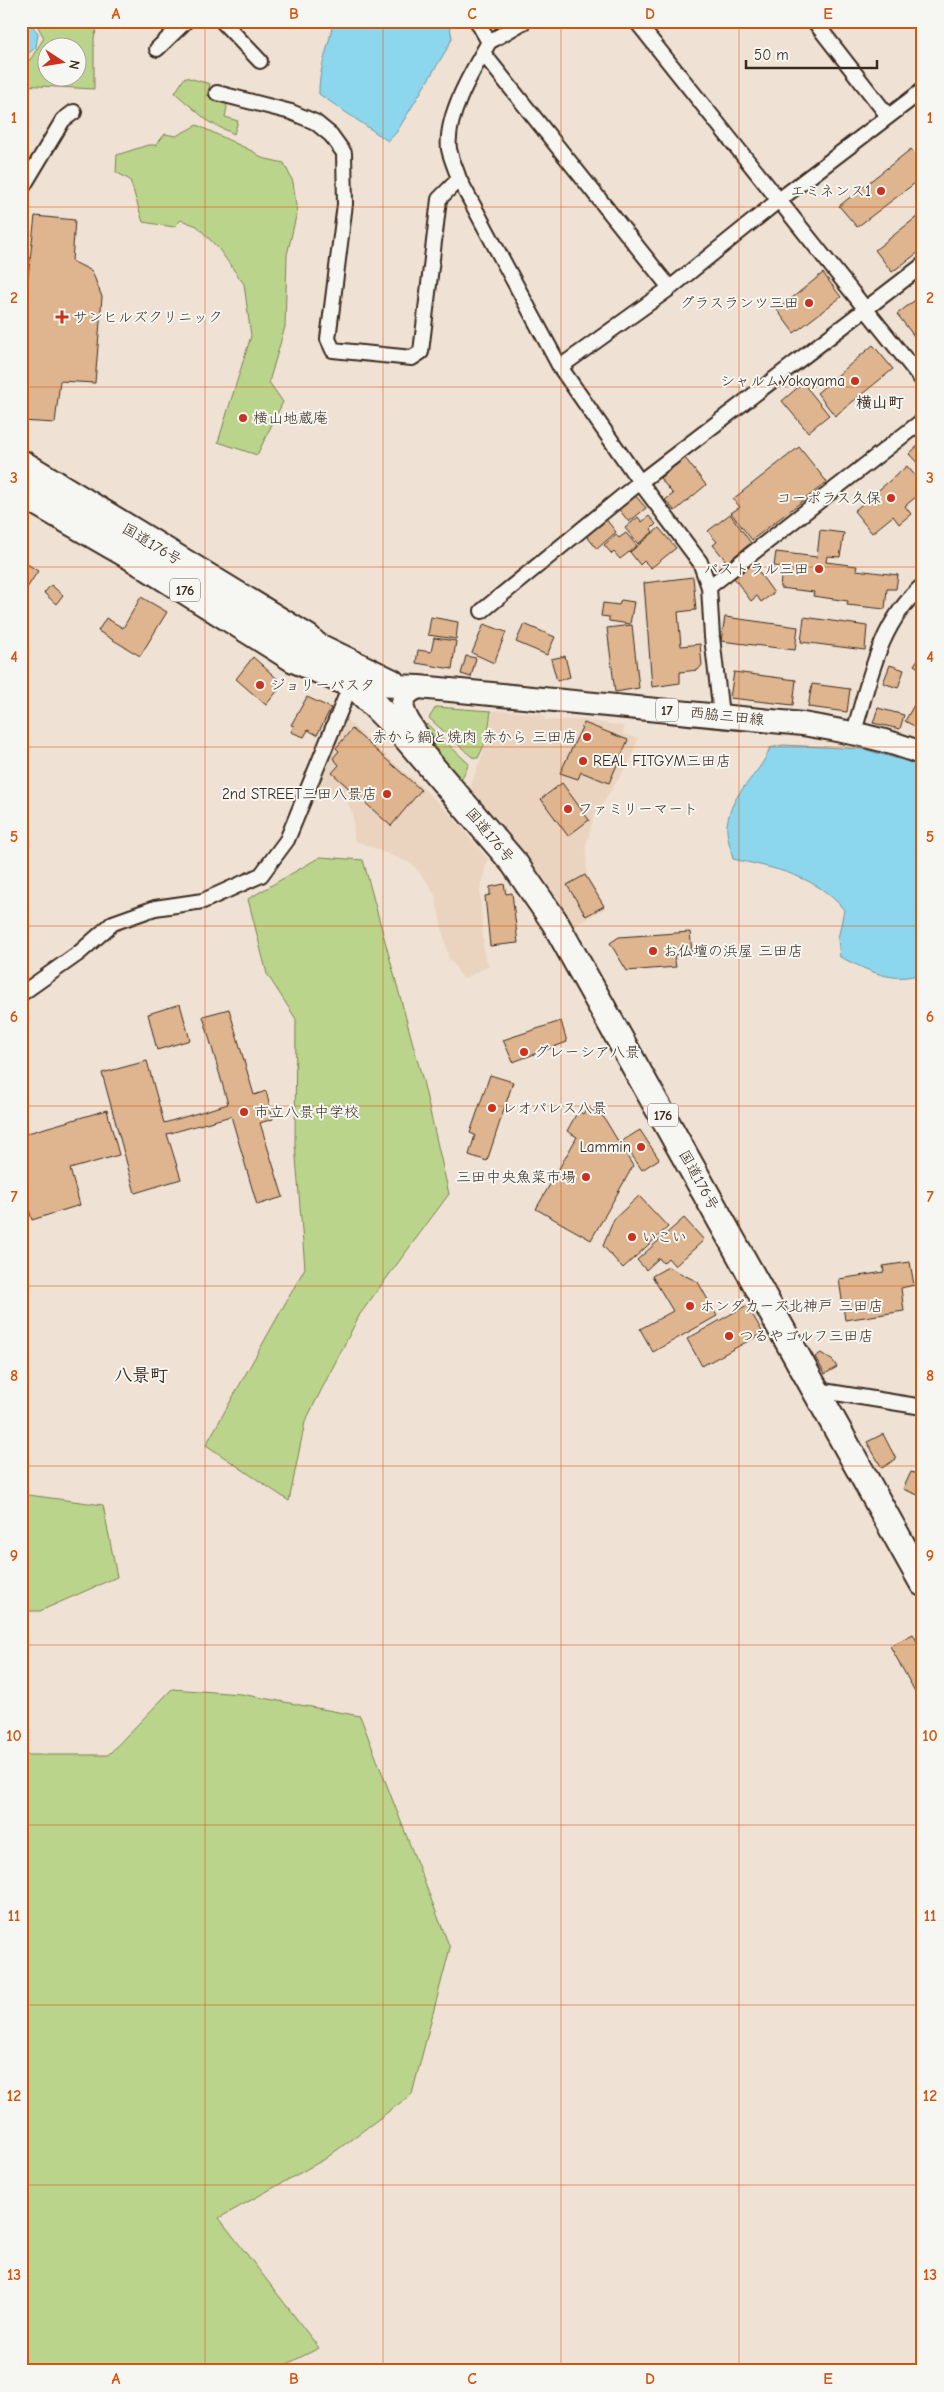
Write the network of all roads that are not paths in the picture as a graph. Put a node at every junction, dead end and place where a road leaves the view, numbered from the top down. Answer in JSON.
{"nodes":[{"id":1,"x":186,"y":21,"type":"edge"},
{"id":2,"x":222,"y":21,"type":"edge"},
{"id":3,"x":477,"y":21,"type":"edge"},
{"id":4,"x":525,"y":21,"type":"edge"},
{"id":5,"x":636,"y":21,"type":"edge"},
{"id":6,"x":814,"y":21,"type":"edge"},
{"id":7,"x":486,"y":48,"type":"junction"},
{"id":8,"x":157,"y":49,"type":"dead end"},
{"id":9,"x":260,"y":61,"type":"dead end"},
{"id":10,"x":923,"y":90,"type":"edge"},
{"id":11,"x":217,"y":93,"type":"dead end"},
{"id":12,"x":74,"y":112,"type":"dead end"},
{"id":13,"x":888,"y":116,"type":"junction"},
{"id":14,"x":459,"y":179,"type":"junction"},
{"id":15,"x":21,"y":190,"type":"edge"},
{"id":16,"x":779,"y":200,"type":"junction"},
{"id":17,"x":923,"y":264,"type":"edge"},
{"id":18,"x":670,"y":288,"type":"junction"},
{"id":19,"x":866,"y":309,"type":"junction"},
{"id":20,"x":560,"y":367,"type":"junction"},
{"id":21,"x":923,"y":382,"type":"edge"},
{"id":22,"x":923,"y":420,"type":"edge"},
{"id":23,"x":21,"y":463,"type":"edge"},
{"id":24,"x":640,"y":482,"type":"junction"},
{"id":25,"x":21,"y":493,"type":"edge"},
{"id":26,"x":923,"y":584,"type":"edge"},
{"id":27,"x":709,"y":587,"type":"junction"},
{"id":28,"x":482,"y":611,"type":"dead end"},
{"id":29,"x":308,"y":638,"type":"junction"},
{"id":30,"x":351,"y":684,"type":"junction"},
{"id":31,"x":414,"y":687,"type":"junction"},
{"id":32,"x":721,"y":715,"type":"junction"},
{"id":33,"x":854,"y":732,"type":"junction"},
{"id":34,"x":923,"y":754,"type":"edge"},
{"id":35,"x":451,"y":790,"type":"junction"},
{"id":36,"x":21,"y":994,"type":"edge"},
{"id":37,"x":817,"y":1390,"type":"junction"},
{"id":38,"x":923,"y":1407,"type":"edge"},
{"id":39,"x":923,"y":1583,"type":"edge"}],
"edges":[{"from":1,"to":8,"type":"street"},
{"from":2,"to":9,"type":"street"},
{"from":3,"to":7,"type":"street"},
{"from":4,"to":7,"type":"street"},
{"from":5,"to":16,"type":"street"},
{"from":6,"to":13,"type":"street"},
{"from":7,"to":14,"type":"street"},
{"from":7,"to":18,"type":"street"},
{"from":10,"to":13,"type":"street"},
{"from":11,"to":14,"type":"street"},
{"from":12,"to":15,"type":"street"},
{"from":13,"to":16,"type":"street"},
{"from":14,"to":20,"type":"street"},
{"from":16,"to":18,"type":"street"},
{"from":16,"to":19,"type":"street"},
{"from":17,"to":19,"type":"street"},
{"from":18,"to":20,"type":"street"},
{"from":19,"to":21,"type":"street"},
{"from":19,"to":24,"type":"street"},
{"from":20,"to":24,"type":"street"},
{"from":22,"to":27,"type":"street"},
{"from":23,"to":29,"type":"highway","name":"国道176号","number":"176"},
{"from":24,"to":27,"type":"street"},
{"from":24,"to":28,"type":"street"},
{"from":25,"to":30,"type":"highway","name":"国道176号","number":"176"},
{"from":26,"to":33,"type":"street"},
{"from":27,"to":32,"type":"street"},
{"from":29,"to":30,"type":"highway","name":"国道176号","number":"176"},
{"from":29,"to":31,"type":"main road","name":"西脇三田線","number":"17"},
{"from":30,"to":31,"type":"main road","name":"西脇三田線","number":"17"},
{"from":30,"to":35,"type":"highway","name":"国道176号","number":"176"},
{"from":30,"to":36,"type":"street"},
{"from":31,"to":32,"type":"main road","name":"西脇三田線","number":"17"},
{"from":31,"to":35,"type":"main road"},
{"from":32,"to":33,"type":"main road","name":"西脇三田線","number":"17"},
{"from":33,"to":34,"type":"main road","name":"西脇三田線","number":"17"},
{"from":35,"to":37,"type":"highway","name":"国道176号","number":"176"},
{"from":37,"to":38,"type":"street"},
{"from":37,"to":39,"type":"highway","name":"国道176号","number":"176"}]}
